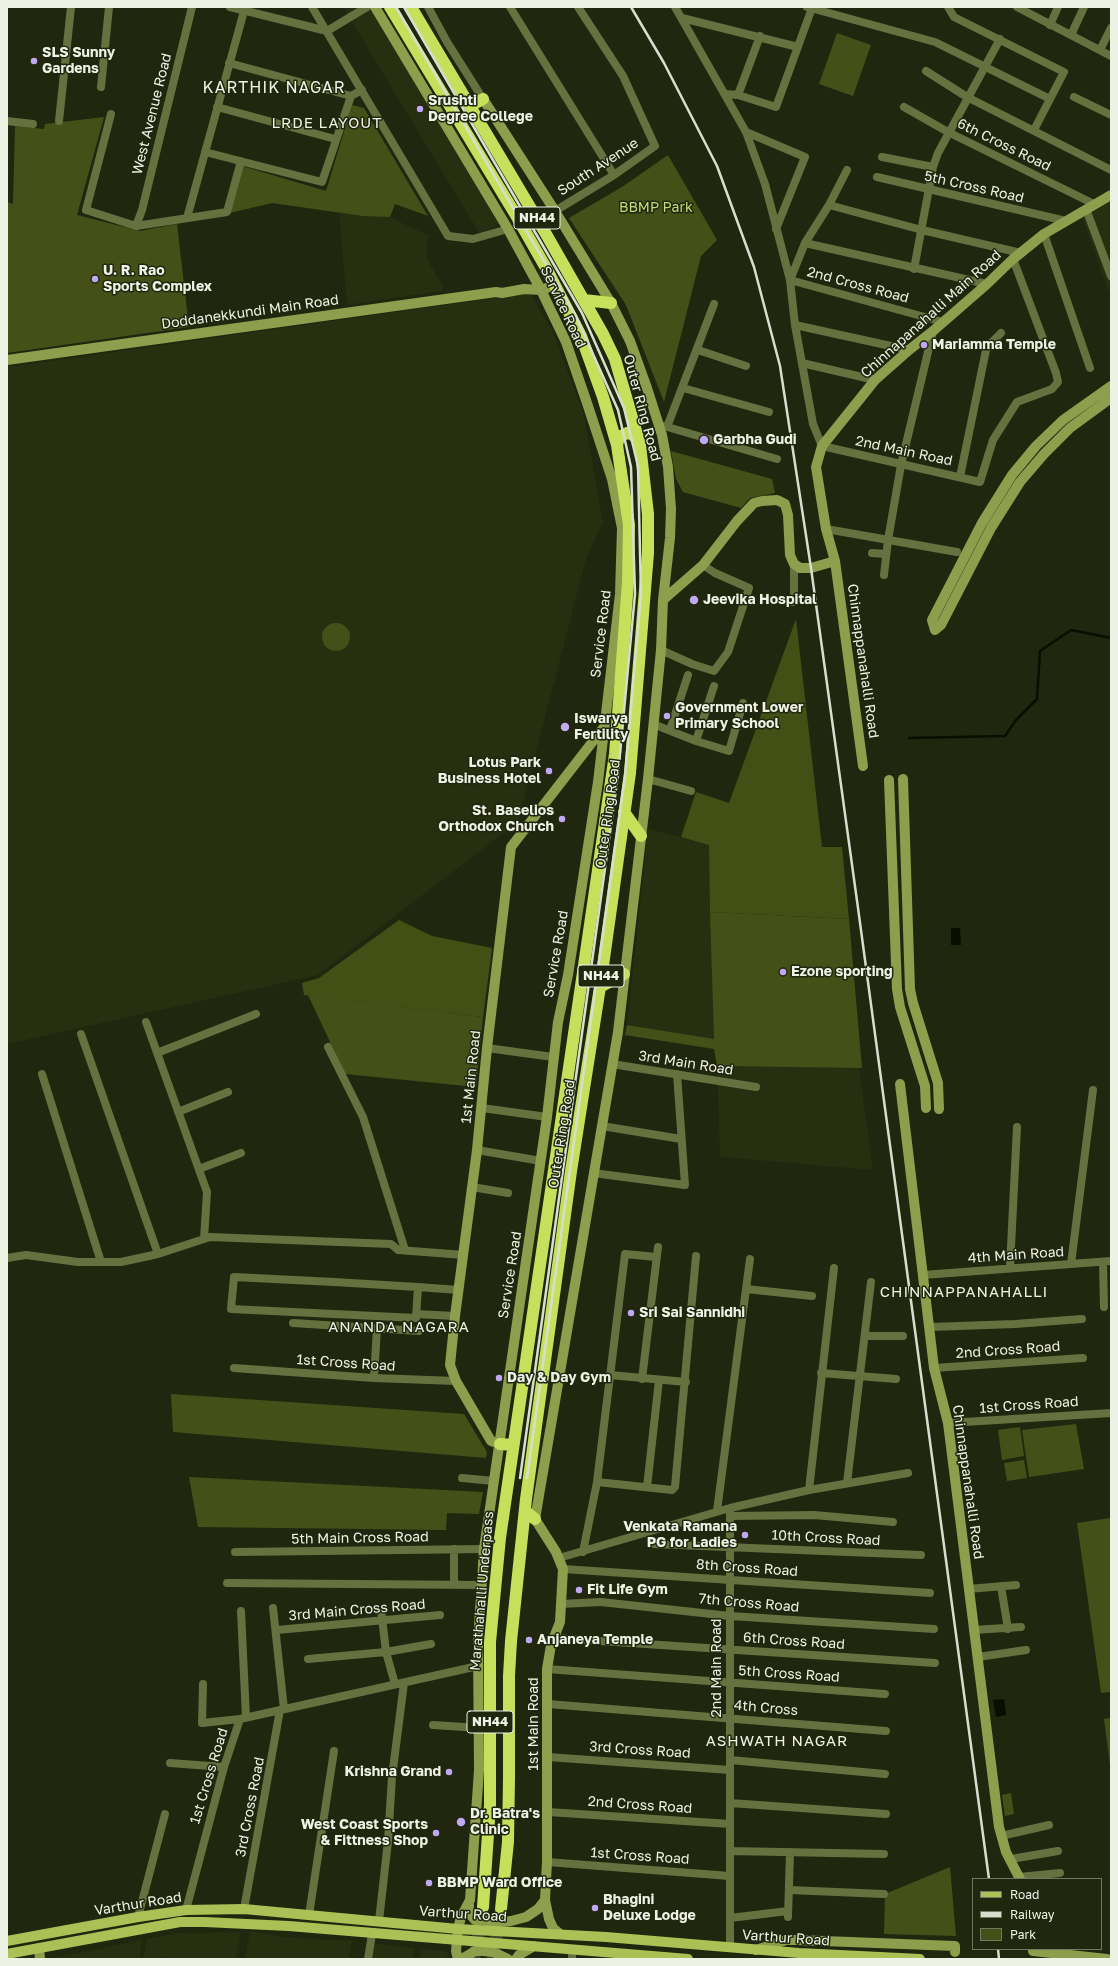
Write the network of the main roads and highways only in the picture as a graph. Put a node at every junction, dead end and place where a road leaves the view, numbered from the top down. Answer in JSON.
{"nodes":[{"id":1,"x":390,"y":7,"type":"edge"},
{"id":2,"x":411,"y":7,"type":"edge"},
{"id":3,"x":483,"y":98,"type":"road end"},
{"id":4,"x":470,"y":106,"type":"junction"},
{"id":5,"x":584,"y":300,"type":"junction"},
{"id":6,"x":611,"y":304,"type":"road end"},
{"id":7,"x":621,"y":376,"type":"junction"},
{"id":8,"x":600,"y":385,"type":"junction"},
{"id":9,"x":638,"y":440,"type":"junction"},
{"id":10,"x":617,"y":445,"type":"junction"},
{"id":11,"x":624,"y":812,"type":"junction"},
{"id":12,"x":642,"y":836,"type":"road end"},
{"id":13,"x":624,"y":974,"type":"road end"},
{"id":14,"x":600,"y":986,"type":"junction"},
{"id":15,"x":500,"y":1444,"type":"road end"},
{"id":16,"x":513,"y":1445,"type":"junction"},
{"id":17,"x":525,"y":1510,"type":"junction"},
{"id":18,"x":535,"y":1518,"type":"road end"},
{"id":19,"x":484,"y":1907,"type":"tunnel mouth"},
{"id":20,"x":500,"y":1909,"type":"tunnel mouth"},
{"id":21,"x":7,"y":1941,"type":"edge"},
{"id":22,"x":7,"y":1954,"type":"edge"},
{"id":23,"x":572,"y":1954,"type":"edge"},
{"id":24,"x":612,"y":1956,"type":"edge"},
{"id":25,"x":647,"y":1957,"type":"edge"},
{"id":26,"x":688,"y":1959,"type":"edge"},
{"id":27,"x":920,"y":1959,"type":"edge"}],
"edges":[{"from":1,"to":8,"type":"highway","name":"Outer Ring Road","number":"NH44"},
{"from":2,"to":4,"type":"highway","name":"Outer Ring Road","number":"NH44"},
{"from":3,"to":4,"type":"highway"},
{"from":4,"to":5,"type":"highway","name":"Outer Ring Road","number":"NH44"},
{"from":5,"to":6,"type":"highway"},
{"from":5,"to":7,"type":"highway","name":"Outer Ring Road","number":"NH44"},
{"from":7,"to":8,"type":"highway"},
{"from":7,"to":9,"type":"highway","name":"Outer Ring Road","number":"NH44"},
{"from":8,"to":10,"type":"highway","name":"Outer Ring Road","number":"NH44"},
{"from":9,"to":10,"type":"highway"},
{"from":9,"to":11,"type":"highway","name":"Outer Ring Road","number":"NH44"},
{"from":10,"to":16,"type":"highway","name":"Outer Ring Road","number":"NH44"},
{"from":11,"to":12,"type":"highway"},
{"from":11,"to":14,"type":"highway","name":"Outer Ring Road","number":"NH44"},
{"from":13,"to":14,"type":"highway"},
{"from":14,"to":17,"type":"highway","name":"Outer Ring Road","number":"NH44"},
{"from":15,"to":16,"type":"highway"},
{"from":16,"to":19,"type":"highway","name":"Marathahalli Underpass","number":"NH44"},
{"from":17,"to":18,"type":"highway"},
{"from":17,"to":20,"type":"highway","number":"NH44"},
{"from":21,"to":27,"type":"main road","name":"Varthur Road"},
{"from":22,"to":23,"type":"main road","name":"Varthur Road"},
{"from":23,"to":24,"type":"main road","name":"Varthur Road"},
{"from":24,"to":25,"type":"main road","name":"Varthur Road"},
{"from":25,"to":26,"type":"main road","name":"Varthur Road"}]}
